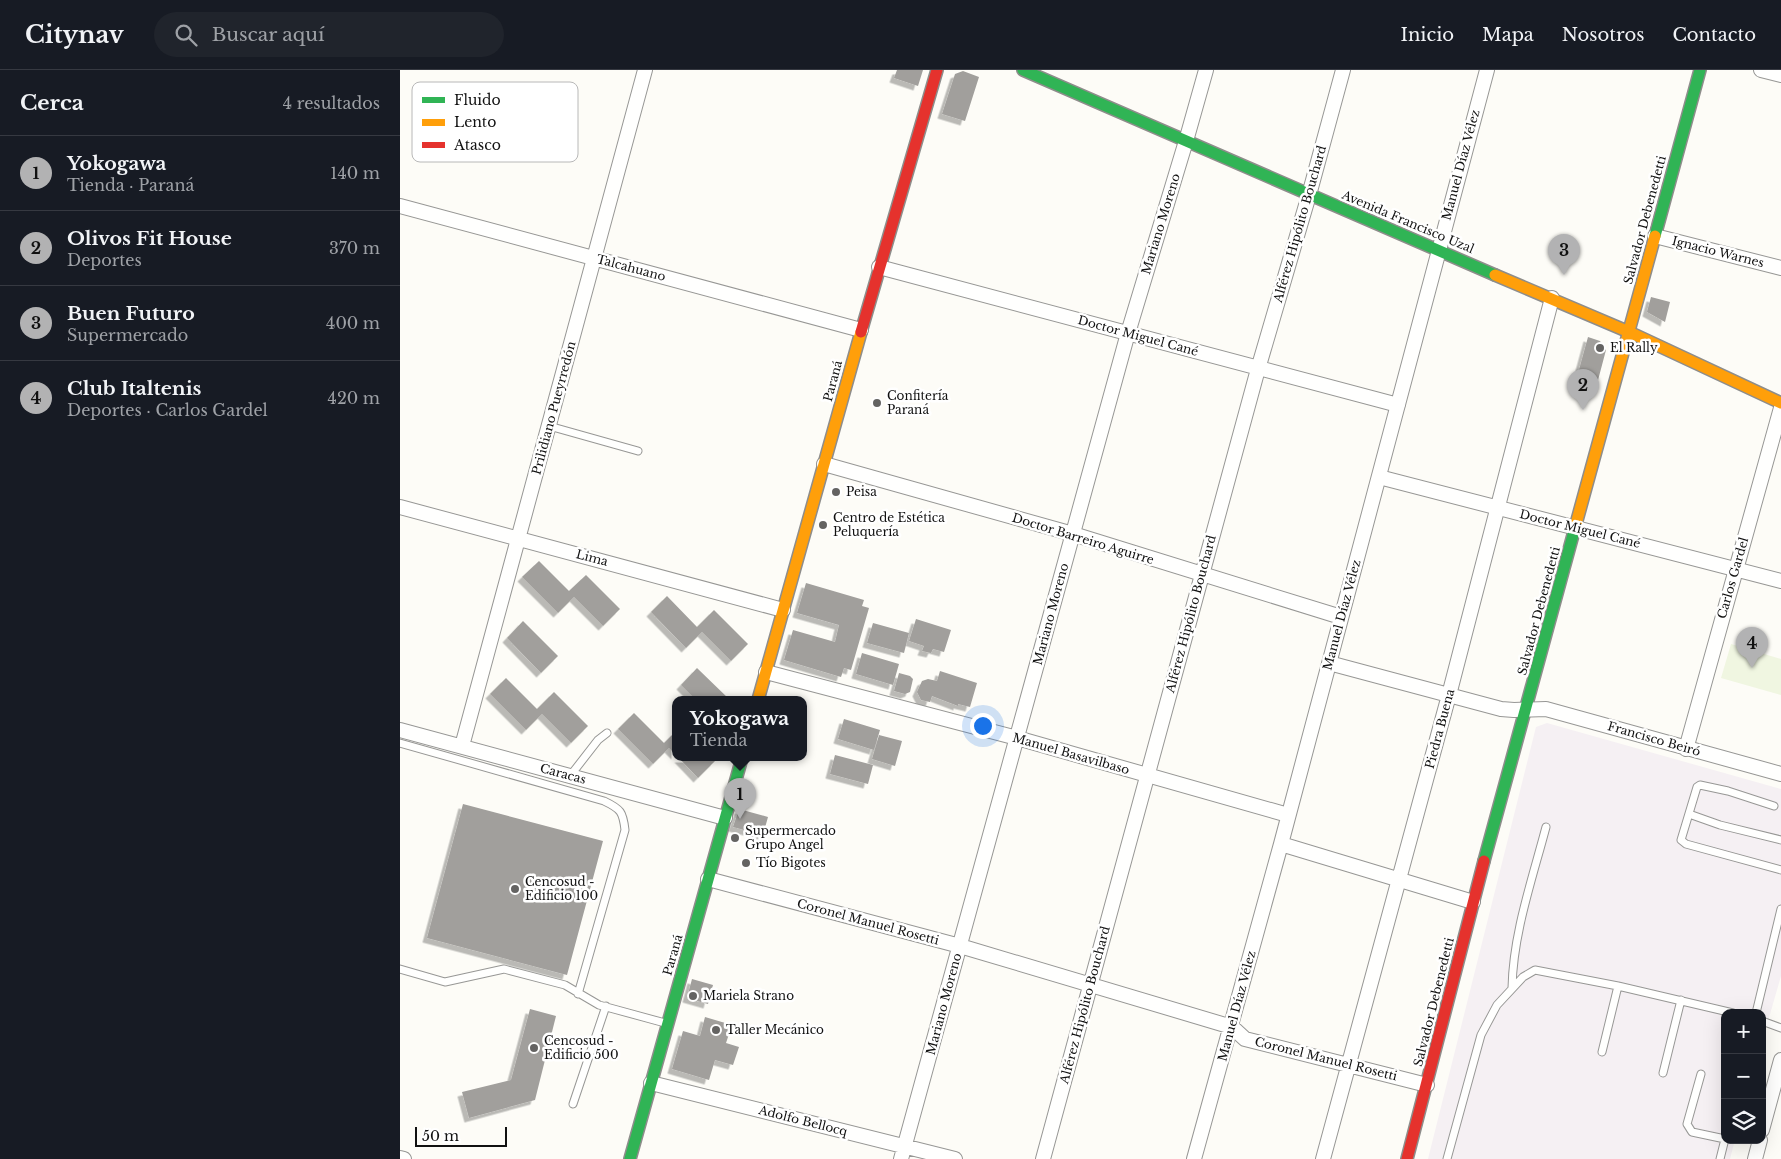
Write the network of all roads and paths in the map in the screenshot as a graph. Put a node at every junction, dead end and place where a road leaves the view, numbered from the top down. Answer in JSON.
{"nodes":[{"id":1,"x":645,"y":70,"type":"edge"},
{"id":2,"x":937,"y":70,"type":"edge"},
{"id":3,"x":1023,"y":70,"type":"edge"},
{"id":4,"x":1206,"y":70,"type":"edge"},
{"id":5,"x":1343,"y":70,"type":"edge"},
{"id":6,"x":1487,"y":70,"type":"edge"},
{"id":7,"x":1700,"y":70,"type":"edge"},
{"id":8,"x":1762,"y":70,"type":"edge"},
{"id":9,"x":1781,"y":75,"type":"edge"},
{"id":10,"x":1186,"y":141,"type":"junction"},
{"id":11,"x":1309,"y":195,"type":"junction"},
{"id":12,"x":400,"y":206,"type":"edge"},
{"id":13,"x":1655,"y":236,"type":"junction"},
{"id":14,"x":1439,"y":249,"type":"junction"},
{"id":15,"x":594,"y":258,"type":"junction"},
{"id":16,"x":878,"y":267,"type":"junction"},
{"id":17,"x":1781,"y":268,"type":"edge"},
{"id":18,"x":1552,"y":298,"type":"junction"},
{"id":19,"x":861,"y":330,"type":"junction"},
{"id":20,"x":1629,"y":332,"type":"junction"},
{"id":21,"x":1128,"y":334,"type":"junction"},
{"id":22,"x":1258,"y":369,"type":"junction"},
{"id":23,"x":1781,"y":403,"type":"edge"},
{"id":24,"x":1398,"y":405,"type":"junction"},
{"id":25,"x":1781,"y":408,"type":"edge"},
{"id":26,"x":549,"y":426,"type":"junction"},
{"id":27,"x":638,"y":451,"type":"dead end"},
{"id":28,"x":824,"y":464,"type":"junction"},
{"id":29,"x":1379,"y":477,"type":"junction"},
{"id":30,"x":400,"y":507,"type":"edge"},
{"id":31,"x":1498,"y":508,"type":"junction"},
{"id":32,"x":1575,"y":528,"type":"junction"},
{"id":33,"x":1073,"y":534,"type":"junction"},
{"id":34,"x":518,"y":538,"type":"junction"},
{"id":35,"x":1736,"y":569,"type":"junction"},
{"id":36,"x":1202,"y":575,"type":"junction"},
{"id":37,"x":1781,"y":581,"type":"edge"},
{"id":38,"x":783,"y":610,"type":"junction"},
{"id":39,"x":1342,"y":617,"type":"junction"},
{"id":40,"x":1329,"y":663,"type":"junction"},
{"id":41,"x":766,"y":672,"type":"junction"},
{"id":42,"x":1449,"y":695,"type":"junction"},
{"id":43,"x":759,"y":696,"type":"edge"},
{"id":44,"x":1526,"y":710,"type":"junction"},
{"id":45,"x":400,"y":730,"type":"edge"},
{"id":46,"x":607,"y":732,"type":"dead end"},
{"id":47,"x":1017,"y":738,"type":"junction"},
{"id":48,"x":400,"y":743,"type":"edge"},
{"id":49,"x":462,"y":746,"type":"junction"},
{"id":50,"x":1686,"y":749,"type":"junction"},
{"id":51,"x":741,"y":761,"type":"edge"},
{"id":52,"x":1781,"y":774,"type":"edge"},
{"id":53,"x":570,"y":776,"type":"junction"},
{"id":54,"x":1147,"y":776,"type":"junction"},
{"id":55,"x":1774,"y":806,"type":"dead end"},
{"id":56,"x":1689,"y":814,"type":"junction"},
{"id":57,"x":1288,"y":815,"type":"junction"},
{"id":58,"x":725,"y":818,"type":"junction"},
{"id":59,"x":1546,"y":827,"type":"dead end"},
{"id":60,"x":1781,"y":840,"type":"edge"},
{"id":61,"x":1281,"y":844,"type":"junction"},
{"id":62,"x":1781,"y":870,"type":"edge"},
{"id":63,"x":708,"y":879,"type":"junction"},
{"id":64,"x":1399,"y":880,"type":"junction"},
{"id":65,"x":1473,"y":902,"type":"junction"},
{"id":66,"x":1781,"y":908,"type":"edge"},
{"id":67,"x":960,"y":946,"type":"junction"},
{"id":68,"x":400,"y":969,"type":"edge"},
{"id":69,"x":1090,"y":985,"type":"junction"},
{"id":70,"x":1618,"y":986,"type":"junction"},
{"id":71,"x":1512,"y":988,"type":"junction"},
{"id":72,"x":578,"y":994,"type":"junction"},
{"id":73,"x":1681,"y":1000,"type":"junction"},
{"id":74,"x":606,"y":1006,"type":"junction"},
{"id":75,"x":1757,"y":1009,"type":"edge"},
{"id":76,"x":1721,"y":1010,"type":"edge"},
{"id":77,"x":1766,"y":1022,"type":"edge"},
{"id":78,"x":668,"y":1024,"type":"junction"},
{"id":79,"x":1232,"y":1027,"type":"junction"},
{"id":80,"x":1781,"y":1028,"type":"edge"},
{"id":81,"x":1602,"y":1052,"type":"dead end"},
{"id":82,"x":1781,"y":1060,"type":"edge"},
{"id":83,"x":1349,"y":1065,"type":"junction"},
{"id":84,"x":1664,"y":1072,"type":"dead end"},
{"id":85,"x":1701,"y":1074,"type":"dead end"},
{"id":86,"x":651,"y":1082,"type":"junction"},
{"id":87,"x":1427,"y":1085,"type":"junction"},
{"id":88,"x":573,"y":1104,"type":"dead end"},
{"id":89,"x":1766,"y":1115,"type":"edge"},
{"id":90,"x":1721,"y":1138,"type":"edge"},
{"id":91,"x":1724,"y":1144,"type":"edge"},
{"id":92,"x":1759,"y":1144,"type":"edge"},
{"id":93,"x":903,"y":1153,"type":"edge"},
{"id":94,"x":400,"y":1158,"type":"edge"},
{"id":95,"x":404,"y":1159,"type":"edge"},
{"id":96,"x":630,"y":1159,"type":"edge"},
{"id":97,"x":955,"y":1159,"type":"edge"},
{"id":98,"x":1043,"y":1159,"type":"edge"},
{"id":99,"x":1194,"y":1159,"type":"edge"},
{"id":100,"x":1323,"y":1159,"type":"edge"},
{"id":101,"x":1407,"y":1159,"type":"edge"},
{"id":102,"x":1447,"y":1159,"type":"edge"},
{"id":103,"x":1720,"y":1159,"type":"edge"},
{"id":104,"x":1755,"y":1159,"type":"edge"}],
"edges":[{"from":1,"to":15,"type":"street","name":"Prilidiano Pueyrredón"},
{"from":2,"to":16,"type":"street","name":"Paraná"},
{"from":3,"to":10,"type":"street","name":"Avenida Francisco Uzal"},
{"from":4,"to":10,"type":"street","name":"Mariano Moreno"},
{"from":5,"to":11,"type":"street","name":"Alférez Hipólito Bouchard"},
{"from":6,"to":14,"type":"street","name":"Manuel Díaz Vélez"},
{"from":7,"to":13,"type":"street","name":"Salvador Debenedetti"},
{"from":8,"to":9,"type":"street"},
{"from":10,"to":11,"type":"street","name":"Avenida Francisco Uzal"},
{"from":10,"to":21,"type":"street","name":"Mariano Moreno"},
{"from":11,"to":14,"type":"street","name":"Avenida Francisco Uzal"},
{"from":11,"to":22,"type":"street","name":"Alférez Hipólito Bouchard"},
{"from":12,"to":15,"type":"street","name":"Talcahuano"},
{"from":13,"to":17,"type":"street","name":"Ignacio Warnes"},
{"from":13,"to":20,"type":"street","name":"Salvador Debenedetti"},
{"from":14,"to":18,"type":"street","name":"Avenida Francisco Uzal"},
{"from":14,"to":24,"type":"street","name":"Manuel Díaz Vélez"},
{"from":15,"to":19,"type":"street","name":"Talcahuano"},
{"from":15,"to":26,"type":"street","name":"Prilidiano Pueyrredón"},
{"from":16,"to":19,"type":"street","name":"Paraná"},
{"from":16,"to":21,"type":"street","name":"Doctor Miguel Cané"},
{"from":18,"to":20,"type":"street","name":"Avenida Francisco Uzal"},
{"from":18,"to":31,"type":"street","name":"Piedra Buena"},
{"from":19,"to":28,"type":"street","name":"Paraná"},
{"from":20,"to":23,"type":"street","name":"Avenida Francisco Uzal"},
{"from":20,"to":32,"type":"street","name":"Salvador Debenedetti"},
{"from":21,"to":22,"type":"street","name":"Doctor Miguel Cané"},
{"from":21,"to":33,"type":"street","name":"Mariano Moreno"},
{"from":22,"to":24,"type":"street","name":"Doctor Miguel Cané"},
{"from":22,"to":36,"type":"street","name":"Alférez Hipólito Bouchard"},
{"from":24,"to":29,"type":"street","name":"Manuel Díaz Vélez"},
{"from":25,"to":35,"type":"street","name":"Carlos Gardel"},
{"from":26,"to":27,"type":"lane"},
{"from":26,"to":34,"type":"street","name":"Prilidiano Pueyrredón"},
{"from":28,"to":33,"type":"street","name":"Doctor Barreiro Aguirre"},
{"from":28,"to":38,"type":"street","name":"Paraná"},
{"from":29,"to":31,"type":"street","name":"Doctor Miguel Cané"},
{"from":29,"to":39,"type":"street","name":"Manuel Díaz Vélez"},
{"from":30,"to":34,"type":"street","name":"Lima"},
{"from":31,"to":32,"type":"street","name":"Doctor Miguel Cané"},
{"from":31,"to":42,"type":"street","name":"Piedra Buena"},
{"from":32,"to":35,"type":"street","name":"Doctor Miguel Cané"},
{"from":32,"to":44,"type":"street","name":"Salvador Debenedetti"},
{"from":33,"to":36,"type":"street","name":"Doctor Barreiro Aguirre"},
{"from":33,"to":47,"type":"street","name":"Mariano Moreno"},
{"from":34,"to":38,"type":"street","name":"Lima"},
{"from":34,"to":49,"type":"street","name":"Prilidiano Pueyrredón"},
{"from":35,"to":37,"type":"street","name":"Doctor Miguel Cané"},
{"from":35,"to":50,"type":"street","name":"Carlos Gardel"},
{"from":36,"to":39,"type":"street","name":"Doctor Barreiro Aguirre"},
{"from":36,"to":54,"type":"street","name":"Alférez Hipólito Bouchard"},
{"from":38,"to":41,"type":"street","name":"Paraná"},
{"from":39,"to":40,"type":"street","name":"Manuel Díaz Vélez"},
{"from":40,"to":42,"type":"street"},
{"from":40,"to":57,"type":"street","name":"Manuel Díaz Vélez"},
{"from":41,"to":43,"type":"street","name":"Paraná"},
{"from":41,"to":47,"type":"street","name":"Manuel Basavilbaso"},
{"from":42,"to":44,"type":"street"},
{"from":42,"to":64,"type":"street","name":"Piedra Buena"},
{"from":44,"to":50,"type":"street","name":"Francisco Beiró"},
{"from":44,"to":65,"type":"street","name":"Salvador Debenedetti"},
{"from":45,"to":49,"type":"street","name":"Caracas"},
{"from":46,"to":53,"type":"lane"},
{"from":47,"to":54,"type":"street","name":"Manuel Basavilbaso"},
{"from":47,"to":67,"type":"street","name":"Mariano Moreno"},
{"from":48,"to":72,"type":"lane"},
{"from":49,"to":53,"type":"street","name":"Caracas"},
{"from":50,"to":52,"type":"street","name":"Francisco Beiró"},
{"from":51,"to":58,"type":"street","name":"Paraná"},
{"from":53,"to":58,"type":"street","name":"Caracas"},
{"from":54,"to":57,"type":"street","name":"Manuel Basavilbaso"},
{"from":54,"to":69,"type":"street","name":"Alférez Hipólito Bouchard"},
{"from":55,"to":56,"type":"lane"},
{"from":56,"to":60,"type":"lane"},
{"from":56,"to":62,"type":"lane"},
{"from":57,"to":61,"type":"street","name":"Manuel Díaz Vélez"},
{"from":58,"to":63,"type":"street","name":"Paraná"},
{"from":59,"to":71,"type":"lane"},
{"from":61,"to":64,"type":"street"},
{"from":61,"to":79,"type":"street","name":"Manuel Díaz Vélez"},
{"from":63,"to":67,"type":"street","name":"Coronel Manuel Rosetti"},
{"from":63,"to":78,"type":"street","name":"Paraná"},
{"from":64,"to":65,"type":"street"},
{"from":64,"to":83,"type":"street","name":"Piedra Buena"},
{"from":65,"to":87,"type":"street","name":"Salvador Debenedetti"},
{"from":66,"to":75,"type":"lane"},
{"from":67,"to":69,"type":"street","name":"Coronel Manuel Rosetti"},
{"from":67,"to":93,"type":"street","name":"Mariano Moreno"},
{"from":68,"to":72,"type":"lane"},
{"from":69,"to":79,"type":"street","name":"Coronel Manuel Rosetti"},
{"from":69,"to":98,"type":"street","name":"Alférez Hipólito Bouchard"},
{"from":70,"to":71,"type":"lane"},
{"from":70,"to":73,"type":"lane"},
{"from":70,"to":81,"type":"lane"},
{"from":71,"to":102,"type":"lane"},
{"from":72,"to":74,"type":"lane"},
{"from":73,"to":76,"type":"lane"},
{"from":73,"to":84,"type":"lane"},
{"from":74,"to":78,"type":"lane"},
{"from":74,"to":88,"type":"lane"},
{"from":77,"to":80,"type":"lane"},
{"from":78,"to":86,"type":"street","name":"Paraná"},
{"from":79,"to":83,"type":"street","name":"Coronel Manuel Rosetti"},
{"from":79,"to":99,"type":"street","name":"Manuel Díaz Vélez"},
{"from":82,"to":89,"type":"street"},
{"from":83,"to":87,"type":"street","name":"Coronel Manuel Rosetti"},
{"from":83,"to":100,"type":"street","name":"Piedra Buena"},
{"from":85,"to":90,"type":"lane"},
{"from":86,"to":93,"type":"street","name":"Adolfo Bellocq"},
{"from":86,"to":96,"type":"street","name":"Paraná"},
{"from":87,"to":101,"type":"street","name":"Salvador Debenedetti"},
{"from":91,"to":103,"type":"lane"},
{"from":92,"to":104,"type":"street"},
{"from":93,"to":97,"type":"street","name":"Adolfo Bellocq"},
{"from":94,"to":95,"type":"street"}]}
